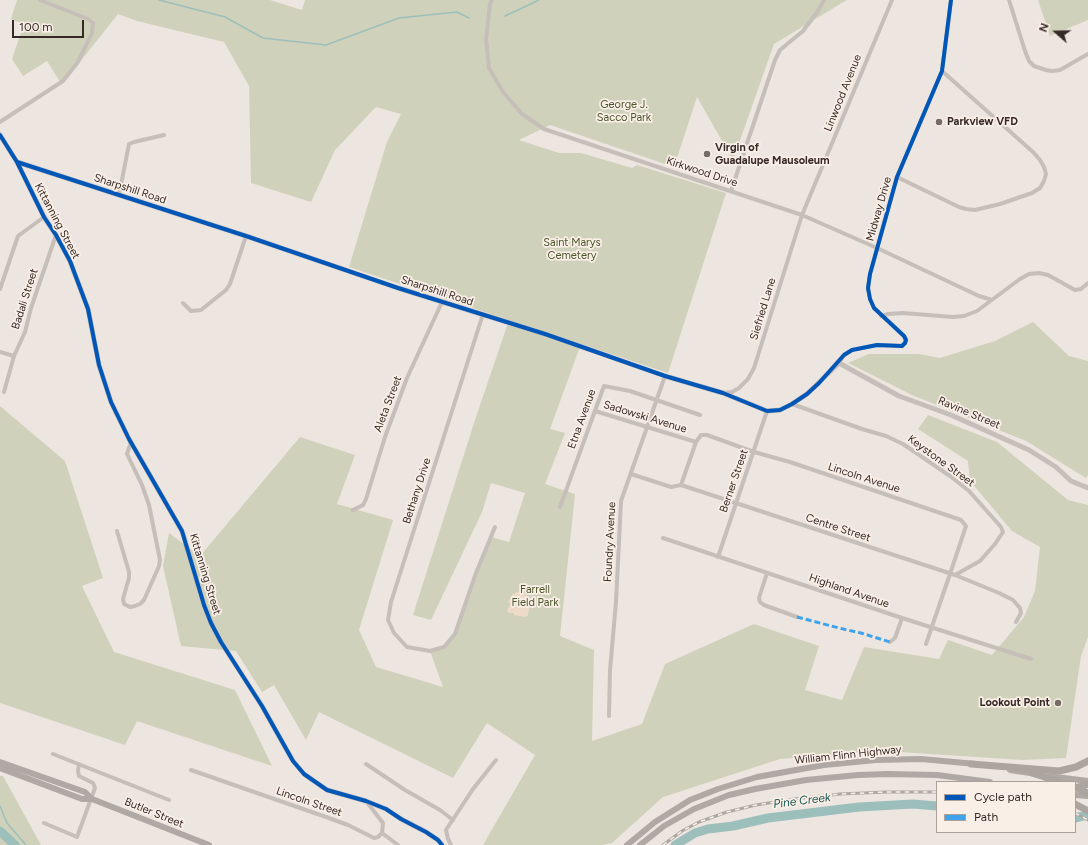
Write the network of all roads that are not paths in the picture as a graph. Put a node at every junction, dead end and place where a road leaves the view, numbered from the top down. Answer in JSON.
{"nodes":[{"id":1,"x":40,"y":0,"type":"edge"},
{"id":2,"x":492,"y":0,"type":"edge"},
{"id":3,"x":824,"y":0,"type":"edge"},
{"id":4,"x":892,"y":0,"type":"edge"},
{"id":5,"x":951,"y":0,"type":"edge"},
{"id":6,"x":1009,"y":0,"type":"edge"},
{"id":7,"x":1088,"y":54,"type":"edge"},
{"id":8,"x":942,"y":71,"type":"junction"},
{"id":9,"x":0,"y":122,"type":"edge"},
{"id":10,"x":0,"y":135,"type":"edge"},
{"id":11,"x":164,"y":135,"type":"dead end"},
{"id":12,"x":17,"y":162,"type":"junction"},
{"id":13,"x":897,"y":178,"type":"junction"},
{"id":14,"x":730,"y":191,"type":"junction"},
{"id":15,"x":119,"y":195,"type":"junction"},
{"id":16,"x":802,"y":216,"type":"junction"},
{"id":17,"x":44,"y":217,"type":"junction"},
{"id":18,"x":56,"y":235,"type":"junction"},
{"id":19,"x":246,"y":236,"type":"junction"},
{"id":20,"x":877,"y":248,"type":"junction"},
{"id":21,"x":1088,"y":283,"type":"edge"},
{"id":22,"x":0,"y":289,"type":"edge"},
{"id":23,"x":992,"y":300,"type":"junction"},
{"id":24,"x":442,"y":302,"type":"junction"},
{"id":25,"x":183,"y":304,"type":"dead end"},
{"id":26,"x":483,"y":314,"type":"junction"},
{"id":27,"x":881,"y":316,"type":"junction"},
{"id":28,"x":0,"y":352,"type":"edge"},
{"id":29,"x":14,"y":356,"type":"junction"},
{"id":30,"x":838,"y":363,"type":"junction"},
{"id":31,"x":665,"y":376,"type":"junction"},
{"id":32,"x":4,"y":392,"type":"dead end"},
{"id":33,"x":723,"y":393,"type":"junction"},
{"id":34,"x":657,"y":401,"type":"junction"},
{"id":35,"x":792,"y":404,"type":"junction"},
{"id":36,"x":595,"y":411,"type":"junction"},
{"id":37,"x":767,"y":411,"type":"junction"},
{"id":38,"x":700,"y":415,"type":"dead end"},
{"id":39,"x":648,"y":427,"type":"junction"},
{"id":40,"x":131,"y":442,"type":"junction"},
{"id":41,"x":696,"y":442,"type":"junction"},
{"id":42,"x":754,"y":452,"type":"junction"},
{"id":43,"x":631,"y":474,"type":"junction"},
{"id":44,"x":681,"y":485,"type":"junction"},
{"id":45,"x":1088,"y":488,"type":"edge"},
{"id":46,"x":735,"y":503,"type":"junction"},
{"id":47,"x":560,"y":507,"type":"dead end"},
{"id":48,"x":353,"y":510,"type":"dead end"},
{"id":49,"x":495,"y":527,"type":"dead end"},
{"id":50,"x":117,"y":531,"type":"dead end"},
{"id":51,"x":663,"y":538,"type":"dead end"},
{"id":52,"x":718,"y":557,"type":"junction"},
{"id":53,"x":767,"y":573,"type":"junction"},
{"id":54,"x":952,"y":575,"type":"junction"},
{"id":55,"x":797,"y":617,"type":"dead end"},
{"id":56,"x":902,"y":618,"type":"junction"},
{"id":57,"x":1016,"y":622,"type":"dead end"},
{"id":58,"x":932,"y":627,"type":"junction"},
{"id":59,"x":890,"y":642,"type":"dead end"},
{"id":60,"x":926,"y":644,"type":"dead end"},
{"id":61,"x":1031,"y":659,"type":"dead end"},
{"id":62,"x":609,"y":716,"type":"dead end"},
{"id":63,"x":53,"y":754,"type":"dead end"},
{"id":64,"x":496,"y":760,"type":"dead end"},
{"id":65,"x":1088,"y":761,"type":"edge"},
{"id":66,"x":0,"y":762,"type":"edge"},
{"id":67,"x":80,"y":764,"type":"junction"},
{"id":68,"x":366,"y":764,"type":"dead end"},
{"id":69,"x":971,"y":764,"type":"junction"},
{"id":70,"x":0,"y":768,"type":"edge"},
{"id":71,"x":191,"y":770,"type":"dead end"},
{"id":72,"x":1032,"y":774,"type":"junction"},
{"id":73,"x":983,"y":781,"type":"edge"},
{"id":74,"x":1056,"y":781,"type":"edge"},
{"id":75,"x":1086,"y":782,"type":"edge"},
{"id":76,"x":1076,"y":787,"type":"edge"},
{"id":77,"x":1076,"y":788,"type":"edge"},
{"id":78,"x":1088,"y":793,"type":"edge"},
{"id":79,"x":1076,"y":794,"type":"edge"},
{"id":80,"x":1088,"y":796,"type":"edge"},
{"id":81,"x":92,"y":799,"type":"junction"},
{"id":82,"x":169,"y":800,"type":"dead end"},
{"id":83,"x":366,"y":801,"type":"junction"},
{"id":84,"x":1076,"y":805,"type":"edge"},
{"id":85,"x":1088,"y":811,"type":"edge"},
{"id":86,"x":453,"y":820,"type":"junction"},
{"id":87,"x":44,"y":823,"type":"dead end"},
{"id":88,"x":382,"y":833,"type":"junction"},
{"id":89,"x":209,"y":845,"type":"edge"},
{"id":90,"x":398,"y":845,"type":"edge"},
{"id":91,"x":442,"y":845,"type":"edge"},
{"id":92,"x":451,"y":845,"type":"edge"},
{"id":93,"x":627,"y":845,"type":"edge"},
{"id":94,"x":640,"y":845,"type":"edge"}],
"edges":[{"from":1,"to":9,"type":"street"},
{"from":2,"to":14,"type":"street","name":"Kirkwood Drive"},
{"from":3,"to":14,"type":"street"},
{"from":4,"to":16,"type":"street","name":"Linwood Avenue"},
{"from":5,"to":8,"type":"street","name":"Midway Drive"},
{"from":6,"to":7,"type":"street"},
{"from":8,"to":13,"type":"street","name":"Midway Drive"},
{"from":8,"to":13,"type":"street"},
{"from":10,"to":12,"type":"street","name":"Kittanning Street"},
{"from":11,"to":15,"type":"street"},
{"from":12,"to":15,"type":"street","name":"Sharpshill Road"},
{"from":12,"to":17,"type":"street","name":"Kittanning Street"},
{"from":13,"to":20,"type":"street","name":"Midway Drive"},
{"from":14,"to":16,"type":"street","name":"Kirkwood Drive"},
{"from":15,"to":19,"type":"street","name":"Sharpshill Road"},
{"from":16,"to":20,"type":"street","name":"Kirkwood Drive"},
{"from":16,"to":33,"type":"street","name":"Siefried Lane"},
{"from":17,"to":18,"type":"street","name":"Kittanning Street"},
{"from":17,"to":22,"type":"street"},
{"from":18,"to":29,"type":"street","name":"Badali Street"},
{"from":18,"to":40,"type":"street","name":"Kittanning Street"},
{"from":19,"to":24,"type":"street","name":"Sharpshill Road"},
{"from":19,"to":25,"type":"street"},
{"from":20,"to":23,"type":"street","name":"Kirkwood Drive"},
{"from":20,"to":27,"type":"street","name":"Midway Drive"},
{"from":21,"to":23,"type":"street"},
{"from":23,"to":27,"type":"street"},
{"from":24,"to":26,"type":"street","name":"Sharpshill Road"},
{"from":24,"to":48,"type":"street","name":"Aleta Street"},
{"from":26,"to":31,"type":"street","name":"Sharpshill Road"},
{"from":26,"to":49,"type":"street","name":"Bethany Drive"},
{"from":27,"to":30,"type":"street","name":"Midway Drive"},
{"from":28,"to":29,"type":"street"},
{"from":29,"to":32,"type":"street","name":"Badali Street"},
{"from":30,"to":35,"type":"street"},
{"from":30,"to":45,"type":"street","name":"Ravine Street"},
{"from":31,"to":33,"type":"street","name":"Sharpshill Road"},
{"from":31,"to":34,"type":"street","name":"Foundry Avenue"},
{"from":33,"to":37,"type":"street","name":"Sharpshill Road"},
{"from":34,"to":36,"type":"street","name":"Etna Avenue"},
{"from":34,"to":38,"type":"street","name":"Etna Avenue"},
{"from":34,"to":39,"type":"street","name":"Foundry Avenue"},
{"from":35,"to":37,"type":"street"},
{"from":35,"to":54,"type":"street","name":"Keystone Street"},
{"from":36,"to":39,"type":"street","name":"Sadowski Avenue"},
{"from":36,"to":47,"type":"street","name":"Etna Avenue"},
{"from":37,"to":42,"type":"street","name":"Berner Street"},
{"from":39,"to":41,"type":"street","name":"Sadowski Avenue"},
{"from":39,"to":43,"type":"street","name":"Foundry Avenue"},
{"from":40,"to":50,"type":"street"},
{"from":40,"to":83,"type":"street","name":"Kittanning Street"},
{"from":41,"to":42,"type":"street","name":"Sadowski Avenue"},
{"from":41,"to":44,"type":"street"},
{"from":42,"to":46,"type":"street","name":"Berner Street"},
{"from":42,"to":54,"type":"street","name":"Lincoln Avenue"},
{"from":43,"to":44,"type":"street","name":"Centre Street"},
{"from":43,"to":62,"type":"street","name":"Foundry Avenue"},
{"from":44,"to":46,"type":"street","name":"Centre Street"},
{"from":46,"to":52,"type":"street","name":"Berner Street"},
{"from":46,"to":54,"type":"street","name":"Centre Street"},
{"from":51,"to":52,"type":"street","name":"Highland Avenue"},
{"from":52,"to":53,"type":"street","name":"Highland Avenue"},
{"from":53,"to":55,"type":"street"},
{"from":53,"to":56,"type":"street","name":"Highland Avenue"},
{"from":54,"to":57,"type":"street","name":"Centre Street"},
{"from":54,"to":58,"type":"street"},
{"from":56,"to":58,"type":"street","name":"Highland Avenue"},
{"from":56,"to":59,"type":"street"},
{"from":58,"to":60,"type":"street"},
{"from":58,"to":61,"type":"street","name":"Highland Avenue"},
{"from":63,"to":67,"type":"street"},
{"from":64,"to":86,"type":"street"},
{"from":65,"to":69,"type":"highway"},
{"from":66,"to":81,"type":"highway","name":"Butler Street"},
{"from":67,"to":81,"type":"street"},
{"from":67,"to":82,"type":"street"},
{"from":68,"to":86,"type":"street"},
{"from":69,"to":72,"type":"highway","name":"William Flinn Highway"},
{"from":69,"to":93,"type":"highway","name":"William Flinn Highway"},
{"from":70,"to":81,"type":"highway","name":"Butler Street"},
{"from":71,"to":88,"type":"street","name":"Lincoln Street"},
{"from":72,"to":74,"type":"highway"},
{"from":72,"to":75,"type":"highway","name":"William Flinn Highway"},
{"from":73,"to":94,"type":"highway","name":"William Flinn Highway"},
{"from":75,"to":76,"type":"highway"},
{"from":77,"to":78,"type":"highway","bridge":true},
{"from":79,"to":80,"type":"highway"},
{"from":81,"to":87,"type":"street"},
{"from":81,"to":89,"type":"highway","name":"Butler Street"},
{"from":83,"to":88,"type":"street"},
{"from":83,"to":91,"type":"street","name":"Kittanning Street"},
{"from":84,"to":85,"type":"highway"},
{"from":86,"to":92,"type":"street"},
{"from":88,"to":90,"type":"street"}]}
